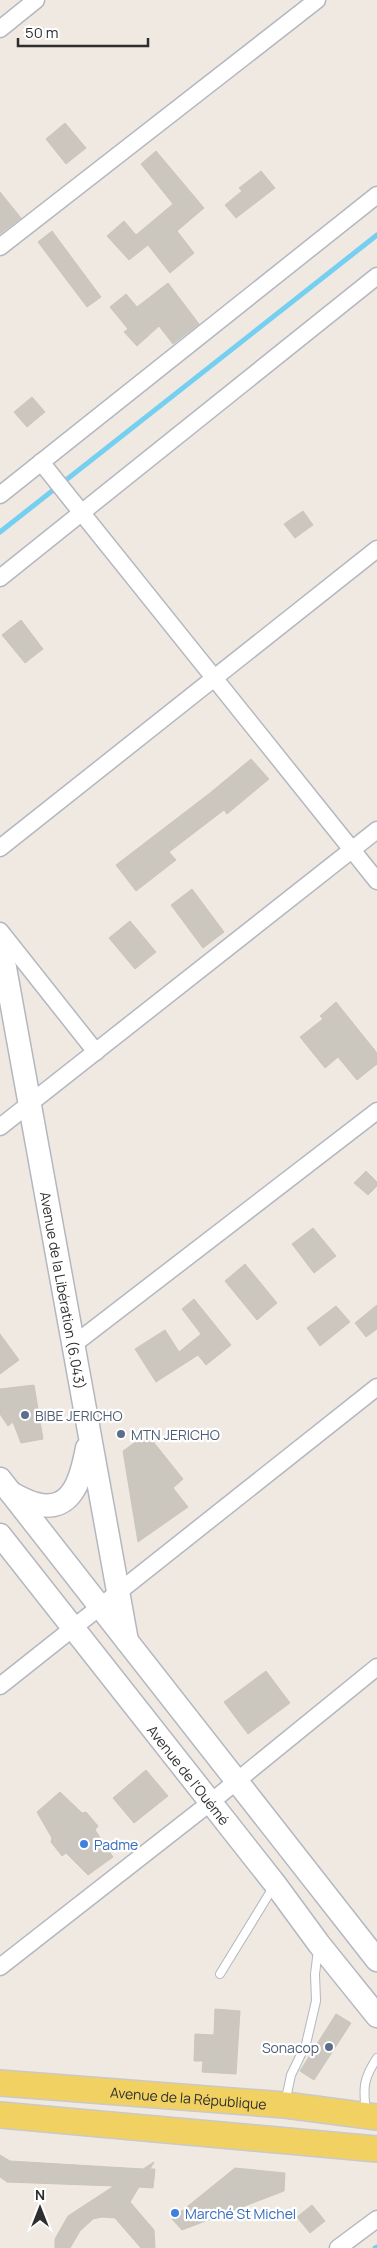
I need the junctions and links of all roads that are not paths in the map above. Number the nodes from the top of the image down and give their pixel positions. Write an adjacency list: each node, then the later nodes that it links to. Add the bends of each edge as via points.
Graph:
1 (36, 0): 3 (street)
2 (317, 0): 5 (street)
3 (0, 29)
4 (377, 195): 7 (street)
5 (0, 247)
6 (377, 276): 9 (street)
7 (41, 462): 8 (street); 9 (street)
8 (0, 495)
9 (81, 512): 11 (street); 12 (street)
10 (377, 550): 12 (street)
11 (0, 578)
12 (214, 678): 14 (street); 15 (street)
13 (377, 830): 15 (street)
14 (0, 848)
15 (352, 850): 16 (street); 19 (street)
16 (377, 881)
17 (0, 931): 19 (street)
18 (0, 940): 20 (main road, Avenue de la Libération (6.043))
19 (96, 1052): 20 (street)
20 (30, 1104): 22 (street); 23 (main road, Avenue de la Libération (6.043))
21 (377, 1111): 23 (street)
22 (0, 1128)
23 (73, 1346): 25 (main road, Avenue de la Libération (6.043))
24 (377, 1387): 28 (street)
25 (90, 1437): 26 (main road, via 80,1479 70,1495 54,1504 38,1504); 28 (main road, Avenue de la Libération (6.043))
26 (5, 1486): 29 (main road)
27 (0, 1535): 30 (main road, Avenue de l'Ouémé)
28 (118, 1591): 29 (street); 31 (main road, Avenue de la Libération (6.043))
29 (100, 1607): 30 (street); 31 (main road)
30 (73, 1628): 33 (street); 35 (main road, Avenue de l'Ouémé)
31 (127, 1641): 34 (main road)
32 (377, 1667): 34 (street)
33 (0, 1686)
34 (236, 1781): 35 (street); 38 (main road)
35 (211, 1802): 36 (main road, Avenue de l'Ouémé); 39 (street)
36 (275, 1884): 37 (main road, Avenue de l'Ouémé); 40 (lane)
37 (319, 1944): 41 (main road, Avenue de l'Ouémé); 44 (lane, via 316,2001 306,2044 291,2075)
38 (374, 1949)
39 (0, 1968)
40 (220, 1974)
41 (377, 2016)
42 (377, 2058): 46 (lane, via 367,2072 363,2090)
43 (0, 2084): 44 (main road, Avenue de la République)
44 (285, 2105): 46 (main road, Avenue de la République)
45 (0, 2115): 47 (main road)
46 (372, 2116)
47 (377, 2149)
48 (377, 2219): 49 (street)
49 (338, 2248)

